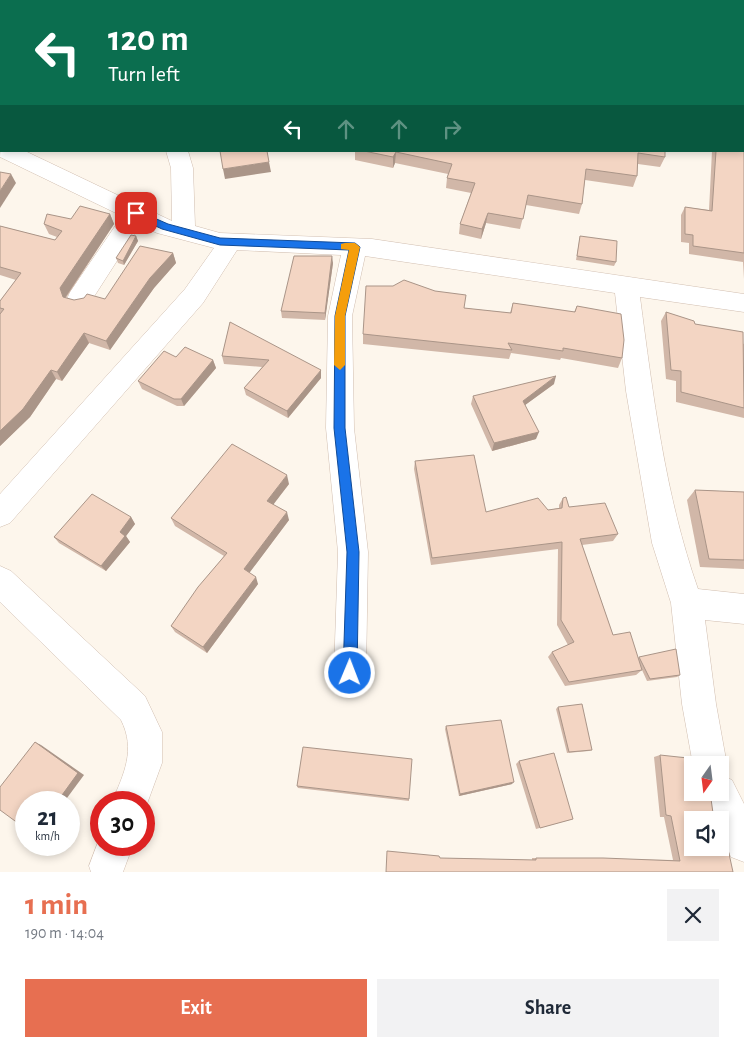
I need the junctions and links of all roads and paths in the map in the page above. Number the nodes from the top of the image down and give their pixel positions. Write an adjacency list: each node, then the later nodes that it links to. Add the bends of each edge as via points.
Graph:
1 (8, 152): 3 (street)
2 (177, 152): 4 (street, via 182,168)
3 (136, 213): 4 (street); 8 (street)
4 (184, 232): 5 (street)
5 (230, 242): 6 (street); 10 (street, via 194,296)
6 (355, 247): 7 (street); 14 (street, via 340,316 340,428 353,552)
7 (626, 284): 9 (street); 12 (street, via 639,391 667,543)
8 (79, 299)
9 (744, 303)
10 (0, 514)
11 (0, 580): 16 (street, via 133,708 145,732 145,763)
12 (687, 603): 13 (street); 15 (street)
13 (744, 609)
14 (350, 673)
15 (708, 756)
16 (134, 791)
17 (724, 801): 18 (street)
18 (744, 844)

